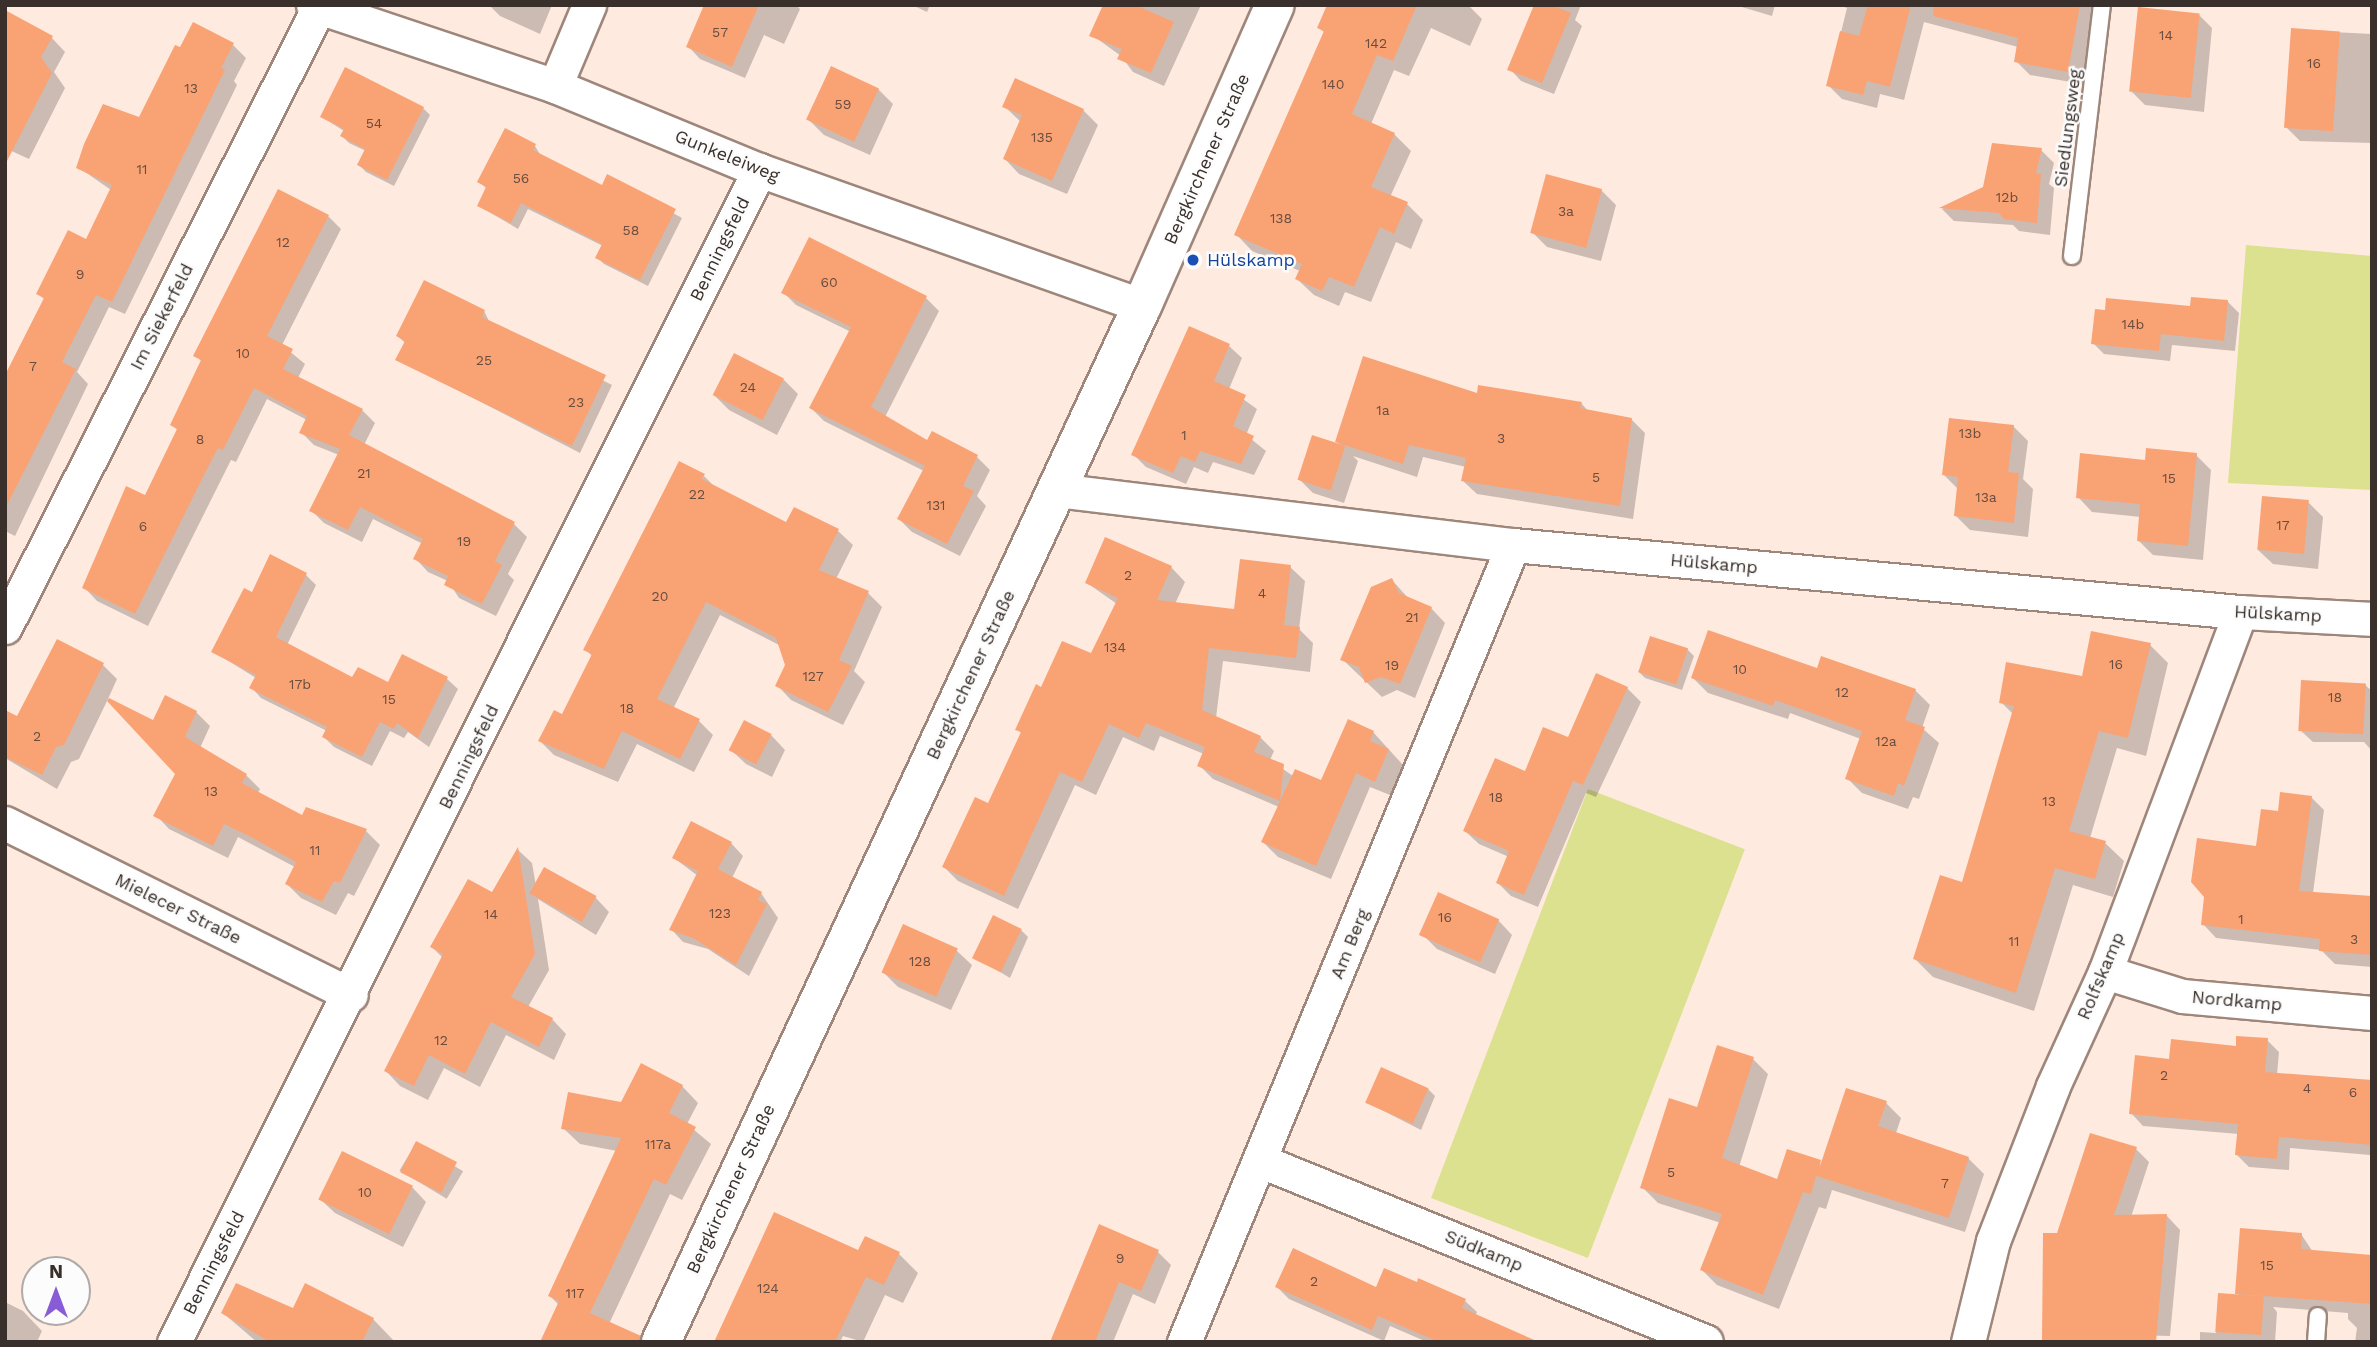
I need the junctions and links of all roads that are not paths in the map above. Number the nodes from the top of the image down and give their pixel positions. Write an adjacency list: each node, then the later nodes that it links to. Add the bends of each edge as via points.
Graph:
1 (589, 5): 5 (street)
2 (1275, 5): 8 (street, Bergkirchener Straße)
3 (2102, 5): 7 (lane, Siedlungsweg)
4 (316, 6): 5 (street, Gunkeleiweg); 13 (street, Im Siekerfeld)
5 (555, 86): 6 (street, Gunkeleiweg)
6 (760, 170): 8 (street, Gunkeleiweg); 16 (street, Benningsfeld)
7 (2072, 256)
8 (1142, 306): 9 (street, Bergkirchener Straße)
9 (1058, 490): 10 (street, Hülskamp); 21 (street, Bergkirchener Straße)
10 (1513, 545): 11 (street, Hülskamp); 18 (street, Am Berg)
11 (2240, 612): 12 (street, Hülskamp); 15 (street, Rolfskamp)
12 (2372, 620)
13 (5, 627)
14 (5, 823): 16 (street, Mielecer Straße)
15 (2105, 972): 17 (street, Nordkamp, via 2182,996); 24 (street, Rolfskamp, via 2053,1086 1993,1241)
16 (351, 995): 20 (street, Benningsfeld)
17 (2372, 1013)
18 (1261, 1161): 22 (street, Am Berg); 23 (street, Südkamp)
19 (2318, 1316): 25 (lane)
20 (174, 1342)
21 (661, 1342)
22 (1184, 1342)
23 (1706, 1342)
24 (1968, 1342)
25 (2316, 1342)

